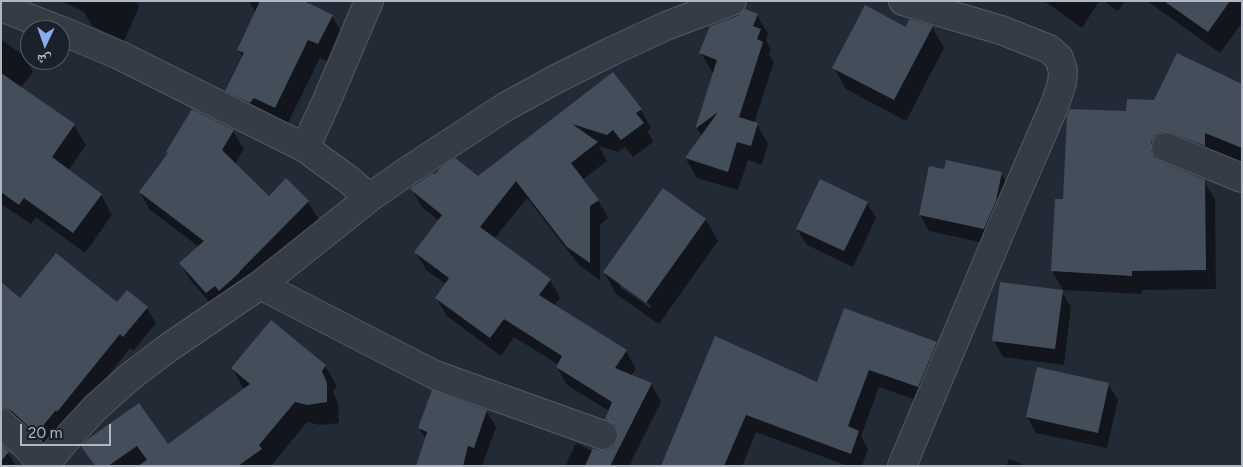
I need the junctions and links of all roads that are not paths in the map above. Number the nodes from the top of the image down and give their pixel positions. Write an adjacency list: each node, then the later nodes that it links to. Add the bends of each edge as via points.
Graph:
1 (369, 1): 8 (street)
2 (732, 1): 10 (street, via 666,26 550,82 455,139)
3 (903, 1): 15 (street, via 1001,30 1049,49 1059,58 1063,70 1055,104)
4 (1, 6): 5 (street)
5 (35, 20)
6 (70, 34): 8 (street, via 119,55)
7 (1166, 147): 9 (street)
8 (304, 148): 10 (street)
9 (1242, 178)
10 (369, 198): 11 (street)
11 (260, 285): 13 (street, via 434,375); 14 (street, via 131,376 95,408)
12 (1, 423): 14 (street)
13 (603, 435)
14 (44, 465)
15 (902, 466)

